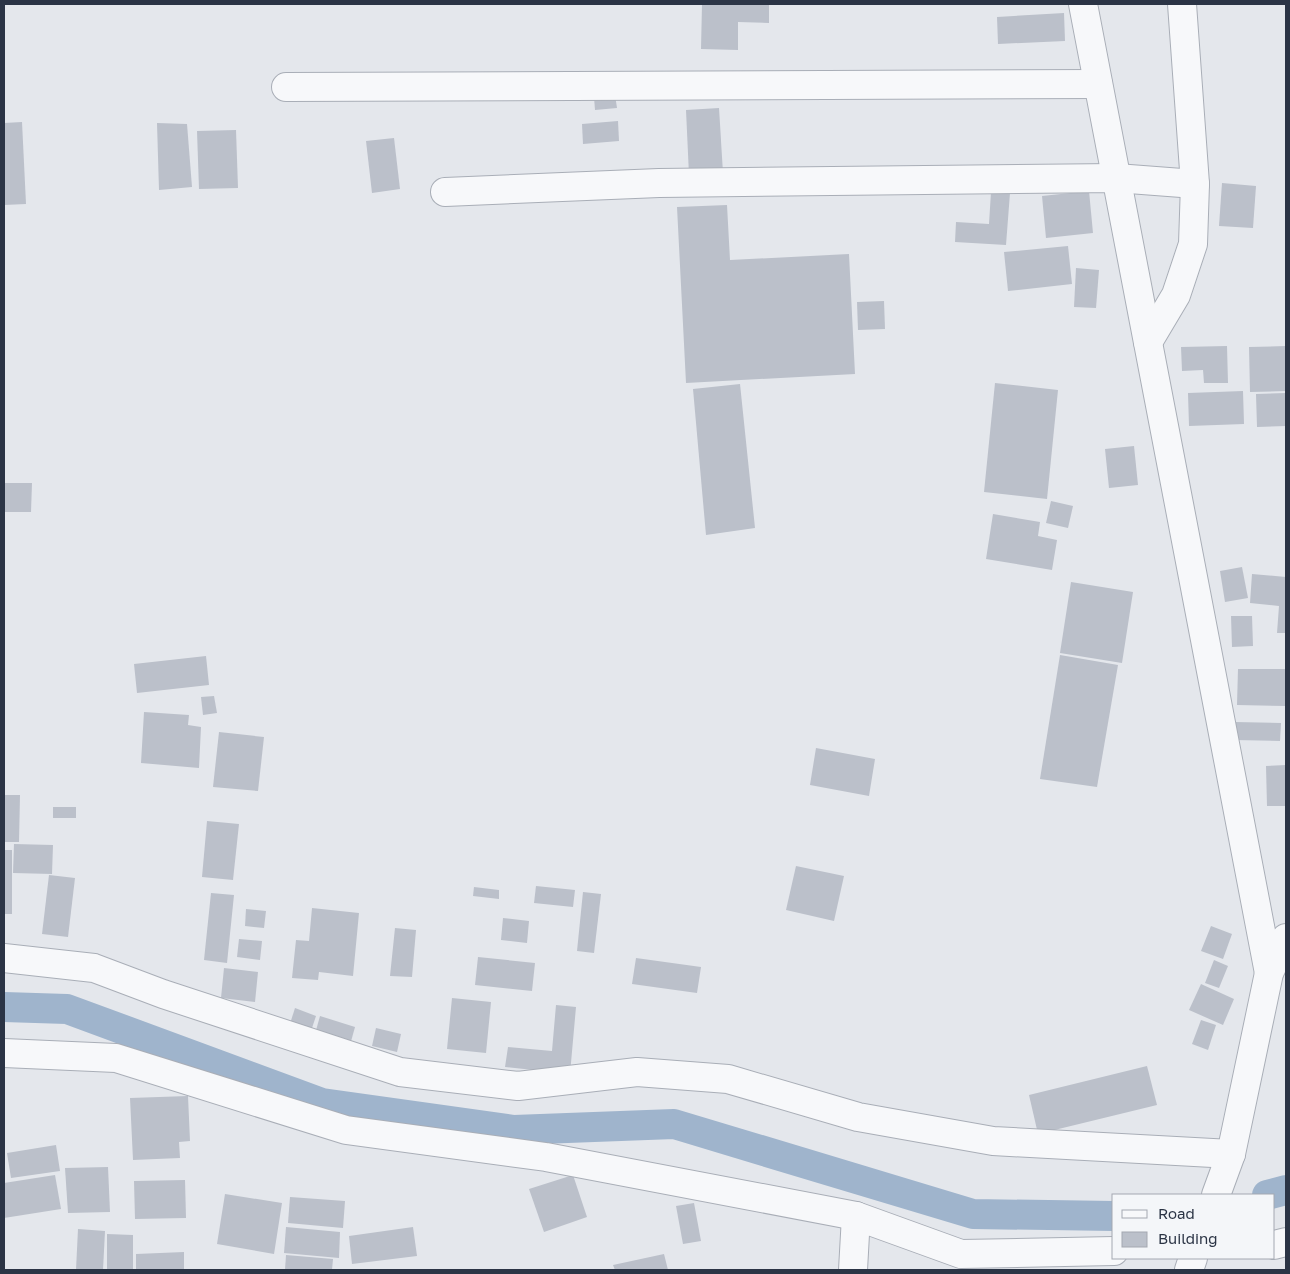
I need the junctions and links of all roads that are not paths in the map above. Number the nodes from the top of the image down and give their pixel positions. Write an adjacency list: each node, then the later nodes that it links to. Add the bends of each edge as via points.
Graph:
1 (1083, 4): 3 (street)
2 (1182, 4): 6 (street)
3 (1098, 84): 4 (street); 5 (street)
4 (286, 87)
5 (1116, 178): 6 (street); 7 (street, via 659,183); 8 (street)
6 (1195, 184): 8 (street, via 1193,244 1176,295)
7 (445, 192)
8 (1148, 342): 11 (street)
9 (1286, 938): 11 (street)
10 (4, 958): 13 (street, via 94,968 400,1072 518,1086 637,1072 728,1079 858,1117 993,1141)
11 (1269, 973): 13 (street)
12 (4, 1053): 15 (street, via 116,1058 346,1130 546,1157)
13 (1231, 1154): 14 (street)
14 (1216, 1194)
15 (856, 1216): 16 (street, via 961,1254); 17 (street)
16 (1112, 1251)
17 (853, 1270)

